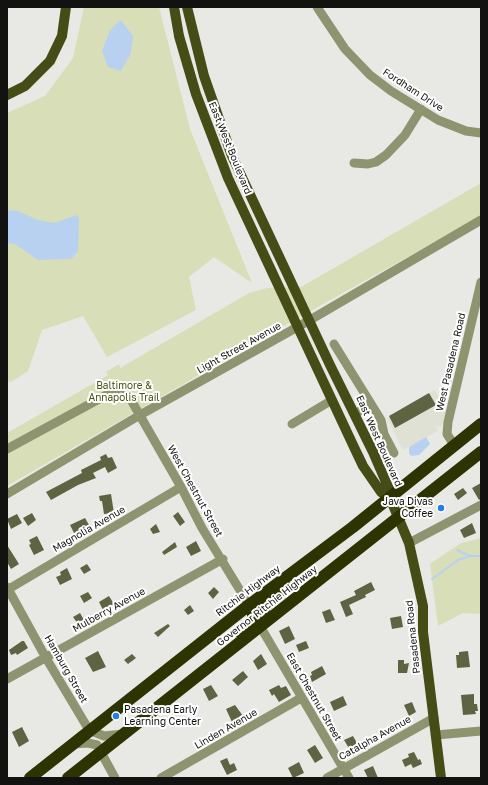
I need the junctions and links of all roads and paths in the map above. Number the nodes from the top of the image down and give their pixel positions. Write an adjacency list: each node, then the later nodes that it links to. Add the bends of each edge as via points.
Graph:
1 (66, 7): 5 (main road, via 62,36 50,61 25,86)
2 (174, 7): 12 (main road, East West Boulevard, via 179,36 196,94 228,178)
3 (187, 7): 11 (main road, East West Boulevard, via 204,76 232,156)
4 (317, 7): 6 (street, Fordham Drive, via 334,35 356,61 391,91)
5 (7, 95)
6 (421, 110): 7 (street, Fordham Drive, via 447,124); 8 (street, via 405,135 386,155 376,162)
7 (481, 133)
8 (354, 163)
9 (481, 220): 11 (street, Light Street Avenue)
10 (481, 282): 20 (street, West Pasadena Road, via 448,422 447,434)
11 (310, 320): 12 (street, Light Street Avenue); 16 (main road, East West Boulevard)
12 (297, 327): 14 (main road, East West Boulevard); 17 (street, Light Street Avenue)
13 (334, 344): 15 (street)
14 (332, 400): 18 (street); 26 (main road, East West Boulevard, via 363,466 381,492)
15 (371, 404): 16 (street); 23 (street, via 381,420 384,434)
16 (355, 414): 26 (main road, East West Boulevard, via 389,489)
17 (140, 415): 21 (street, West Chestnut Street, via 123,386); 24 (street, West Chestnut Street); 25 (street, Light Street Avenue)
18 (292, 424)
19 (481, 424): 20 (highway, Ritchie Highway)
20 (454, 445): 26 (highway, Ritchie Highway)
21 (7, 449)
22 (481, 452): 28 (highway, Governor Ritchie Highway)
23 (394, 453)
24 (181, 487): 30 (street, West Chestnut Street, via 202,528); 32 (street, Magnolia Avenue)
25 (7, 494)
26 (390, 498): 28 (main road, Pasadena Road); 31 (highway, Ritchie Highway)
27 (481, 505): 29 (street)
28 (399, 517): 29 (main road, Pasadena Road); 34 (highway, Governor Ritchie Highway)
29 (409, 543): 39 (main road, Pasadena Road, via 422,606)
30 (222, 559): 33 (street, West Chestnut Street); 35 (street, Mulberry Avenue)
31 (308, 562): 33 (highway, Ritchie Highway); 34 (highway, via 264,608)
32 (7, 589): 35 (street, Hamburg Street)
33 (249, 605): 36 (highway, via 253,614 252,624); 40 (highway, Ritchie Highway)
34 (260, 626): 36 (highway, Governor Ritchie Highway); 38 (street, East Chestnut Street)
35 (46, 658): 37 (street, Mulberry Avenue); 40 (street, Hamburg Street)
36 (202, 672): 42 (highway, Governor Ritchie Highway)
37 (7, 679)
38 (301, 698): 46 (street, East Chestnut Street); 50 (street, Linden Avenue)
39 (434, 718): 43 (main road, Pasadena Road); 46 (street, Catalpha Avenue)
40 (89, 730): 42 (street, via 104,736); 44 (highway, Ritchie Highway)
41 (481, 731): 43 (street)
42 (124, 734): 45 (highway, Governor Ritchie Highway)
43 (436, 735): 53 (main road, Pasadena Road)
44 (71, 744): 45 (street, via 97,745); 47 (highway, Ritchie Highway)
45 (101, 752): 48 (highway, Governor Ritchie Highway); 49 (street)
46 (343, 769): 51 (street, Catalpha Avenue); 52 (street, East Chestnut Street)
47 (30, 778)
48 (68, 778)
49 (115, 778)
50 (161, 778)
51 (327, 778)
52 (349, 778)
53 (441, 778)

